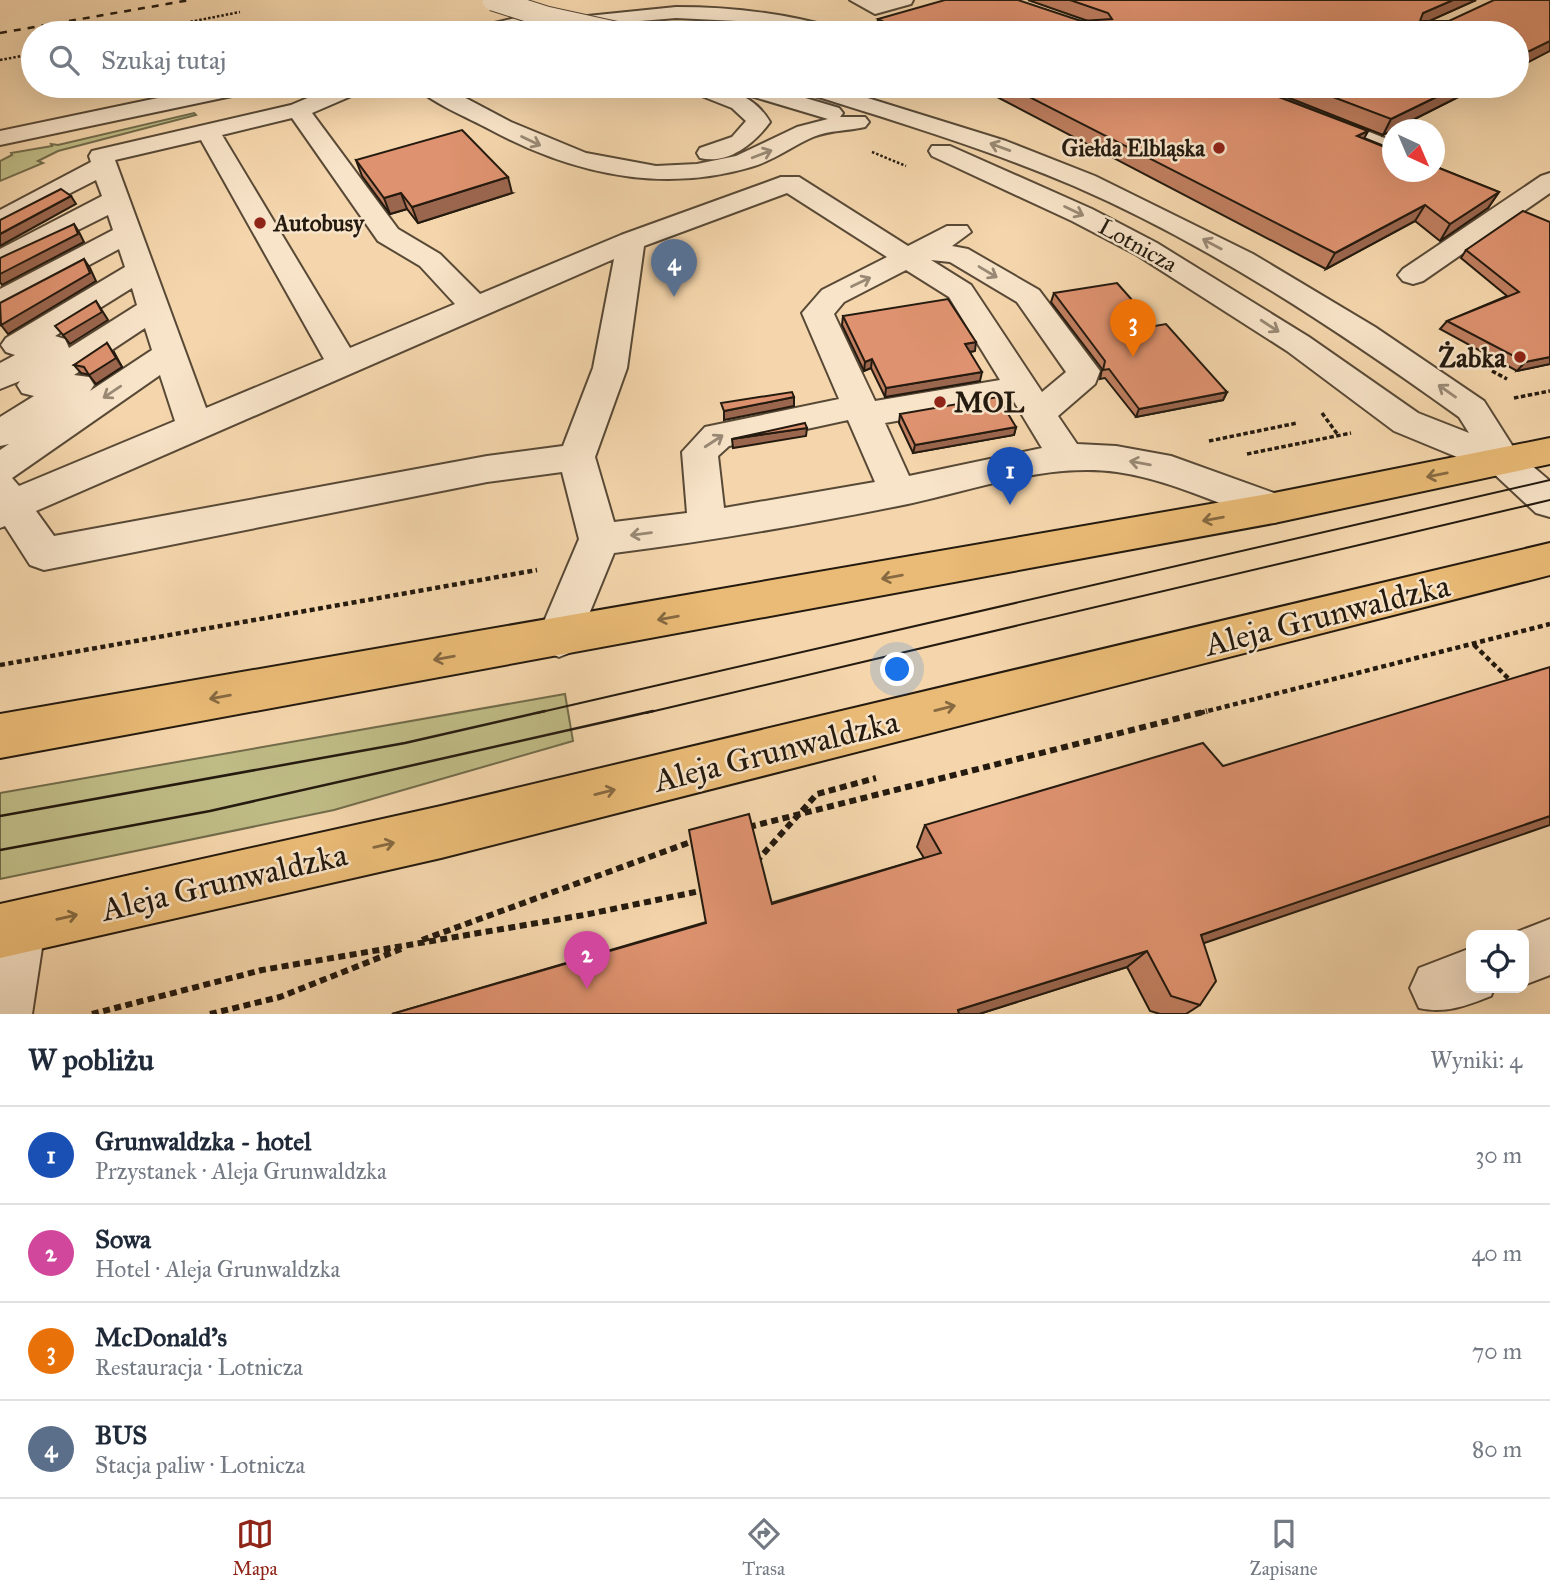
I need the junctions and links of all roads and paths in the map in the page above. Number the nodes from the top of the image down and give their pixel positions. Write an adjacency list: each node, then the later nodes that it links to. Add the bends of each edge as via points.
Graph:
1 (493, 0): 8 (street, bridge)
2 (617, 0): 10 (street)
3 (859, 0): 4 (street, via 875,8)
4 (904, 0)
5 (717, 1): 13 (street, via 641,7); 14 (street)
6 (795, 3): 15 (street, via 829,14)
7 (240, 12): 9 (path)
8 (546, 18): 11 (street); 12 (street, bridge)
9 (194, 21)
10 (527, 21)
11 (551, 21)
12 (561, 21)
13 (573, 21)
14 (814, 21)
15 (834, 21)
16 (21, 56): 17 (path)
17 (0, 60)
18 (189, 98): 29 (street)
19 (326, 98): 28 (street)
20 (451, 98): 27 (street, one-way to 27, via 554,152 598,166 655,173 742,162)
21 (484, 98): 22 (street, via 574,142 624,154 692,156 741,142 753,131 758,122 755,114)
22 (725, 98)
23 (827, 98): 27 (street, Lotnicza)
24 (1267, 98): 26 (street)
25 (1277, 98): 26 (street)
26 (1272, 100): 33 (street)
27 (862, 103): 58 (street, Lotnicza, one-way to 58, via 954,156 1082,215 1191,274 1406,422); 58 (street, Lotnicza, one-way to 27, via 1472,409 1364,334 1243,260 1086,181 997,146)
28 (298, 110): 30 (street); 45 (street, via 388,235 430,260)
29 (42, 129): 31 (street); 32 (street)
30 (207, 129): 40 (street, via 102,156); 48 (street)
31 (0, 138)
32 (0, 143)
33 (1382, 145)
34 (1550, 181): 42 (street, via 1506,195)
35 (0, 220): 40 (street)
36 (957, 232): 39 (street)
37 (0, 241): 40 (street)
38 (631, 241): 39 (street, via 790,184); 45 (street); 57 (street, via 610,368)
39 (917, 254): 50 (street, via 965,297); 50 (street, one-way to 50, via 966,259 1028,296 1083,371 1083,376); 52 (street, one-way to 39, via 818,313 833,296)
40 (135, 255): 41 (street); 43 (street); 44 (street); 46 (street); 47 (street); 49 (street); 51 (street); 53 (street); 54 (street); 59 (street, one-way to 59)
41 (0, 260)
42 (1413, 275)
43 (0, 282)
44 (0, 302)
45 (474, 306): 48 (street)
46 (0, 327)
47 (0, 355)
48 (343, 363): 53 (street)
49 (0, 378)
50 (1030, 400): 52 (street); 56 (street)
51 (0, 407)
52 (862, 411): 60 (street); 64 (street, one-way to 52, via 700,452 718,436)
53 (194, 425): 61 (street)
54 (0, 435)
55 (1550, 452): 58 (main road)
56 (1066, 456): 60 (street); 63 (street, one-way to 56, via 1171,468)
57 (576, 457): 61 (street, via 487,469 44,554); 65 (street)
58 (1504, 462): 62 (street, Lotnicza); 63 (main road, one-way to 63)
59 (0, 468)
60 (898, 492): 64 (street)
61 (3, 502)
62 (1550, 503)
63 (1273, 508): 68 (main road, one-way to 68)
64 (708, 526): 65 (street, one-way to 65)
65 (599, 539): 68 (street)
66 (1550, 559): 78 (main road, Aleja Grunwaldzka, one-way to 66, via 441,832)
67 (1550, 624): 69 (path)
68 (559, 638): 71 (main road, one-way to 71)
69 (1474, 644): 70 (path); 73 (path)
70 (1521, 691)
71 (0, 736)
72 (885, 776): 73 (path, via 817,794)
73 (800, 814): 74 (path); 76 (path)
74 (736, 830)
75 (698, 839): 79 (path)
76 (746, 873)
77 (712, 888): 79 (path)
78 (9, 930): 82 (street)
79 (411, 945): 83 (path, via 262,970); 84 (path, via 279,997)
80 (1550, 947): 81 (street)
81 (1529, 955)
82 (3, 1014)
83 (92, 1014)
84 (210, 1014)

